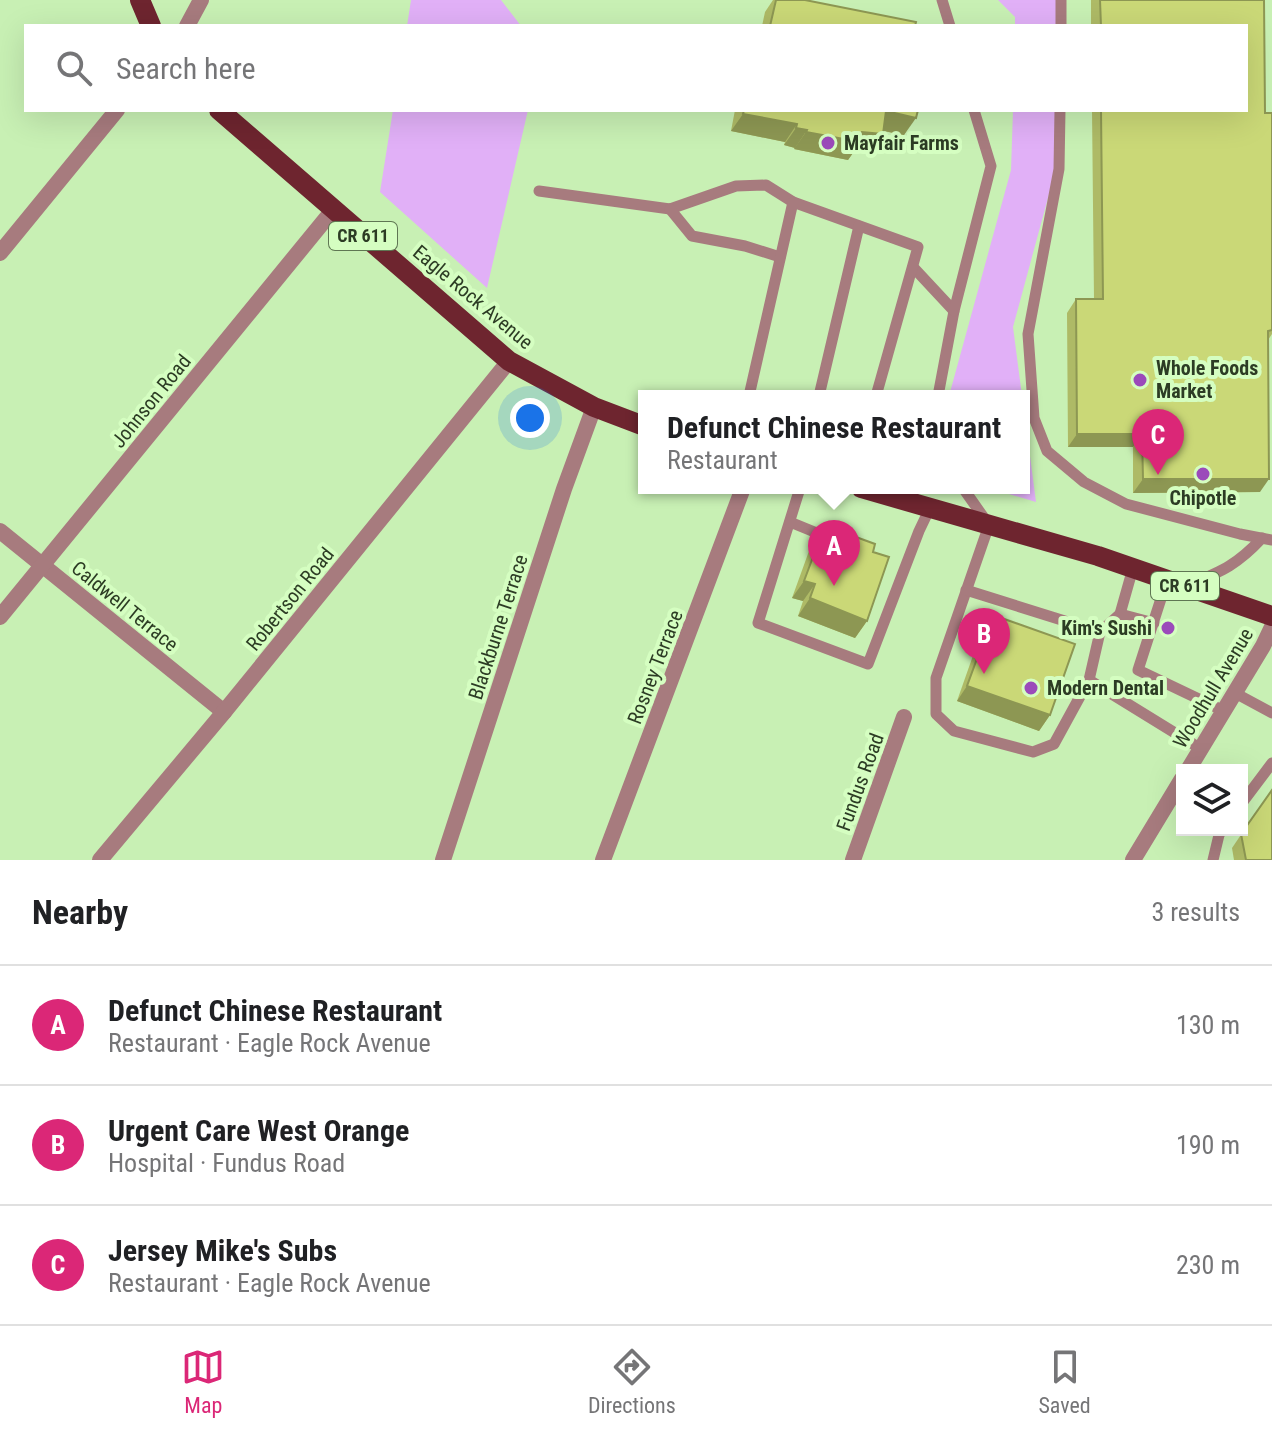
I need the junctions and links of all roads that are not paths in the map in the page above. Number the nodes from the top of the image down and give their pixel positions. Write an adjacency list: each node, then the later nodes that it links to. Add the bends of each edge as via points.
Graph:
1 (140, 0): 5 (main road)
2 (201, 0): 6 (street)
3 (942, 0): 7 (lane)
4 (1061, 0): 8 (lane)
5 (150, 24)
6 (188, 24)
7 (949, 24)
8 (1061, 24)
9 (115, 112): 18 (street)
10 (221, 112): 16 (main road, Eagle Rock Avenue / CR 611)
11 (975, 112): 21 (lane, via 991,166)
12 (1060, 112): 37 (lane, via 1059,169 1028,334 1034,418 1047,451 1084,482 1126,504)
13 (539, 191): 15 (lane)
14 (793, 202): 15 (lane, via 766,185 736,186); 17 (lane); 19 (lane)
15 (670, 209): 19 (lane, via 692,236)
16 (333, 210): 22 (main road, Eagle Rock Avenue / CR 611); 40 (street, Johnson Road)
17 (859, 226): 20 (lane, via 918,247); 24 (lane)
18 (0, 253)
19 (780, 257): 23 (lane)
20 (913, 267): 21 (lane); 25 (lane)
21 (954, 311): 26 (lane)
22 (509, 361): 27 (main road, Eagle Rock Avenue / CR 611); 54 (street, Robertson Road)
23 (750, 390)
24 (820, 390)
25 (878, 390)
26 (939, 390)
27 (594, 407): 28 (main road, Eagle Rock Avenue / CR 611); 64 (street, Blackburne Terrace)
28 (638, 424)
29 (741, 494): 65 (street, Rosney Terrace)
30 (798, 494): 34 (lane)
31 (900, 494): 33 (main road, CR 611)
32 (967, 494): 35 (lane)
33 (930, 508): 35 (main road, CR 611); 41 (lane)
34 (790, 522): 38 (lane); 41 (lane, via 758,623 868,664)
35 (989, 525): 42 (main road, CR 611); 44 (lane)
36 (0, 531): 40 (street, Caldwell Terrace)
37 (1267, 539): 43 (lane, via 1226,570)
38 (847, 545)
39 (890, 563): 41 (lane)
40 (43, 565): 47 (street, Johnson Road); 54 (street, Caldwell Terrace)
41 (904, 568)
42 (1133, 568): 43 (main road, CR 611); 45 (lane)
43 (1176, 584): 46 (main road, CR 611); 48 (lane)
44 (966, 590): 50 (lane); 51 (lane, via 936,678 936,714 954,731 1033,752 1054,744)
45 (1120, 614): 48 (lane); 50 (lane)
46 (1272, 616)
47 (0, 617)
48 (1154, 623): 53 (lane, via 1138,670)
49 (1272, 627): 52 (street, Woodhull Avenue)
50 (1100, 632): 51 (lane)
51 (1089, 680): 57 (lane)
52 (1235, 693): 53 (street, Woodhull Avenue); 55 (lane)
53 (1224, 711): 57 (street, Woodhull Avenue)
54 (224, 712): 63 (street, Robertson Road)
55 (1272, 713)
56 (904, 717): 66 (street, Fundus Road)
57 (1201, 749): 59 (street, Woodhull Avenue)
58 (1272, 763): 61 (lane)
59 (1192, 764)
60 (1176, 789): 67 (street, Woodhull Avenue)
61 (1248, 795)
62 (1219, 836): 68 (lane)
63 (100, 860)
64 (443, 860)
65 (603, 860)
66 (853, 860)
67 (1133, 860)
68 (1213, 860)

